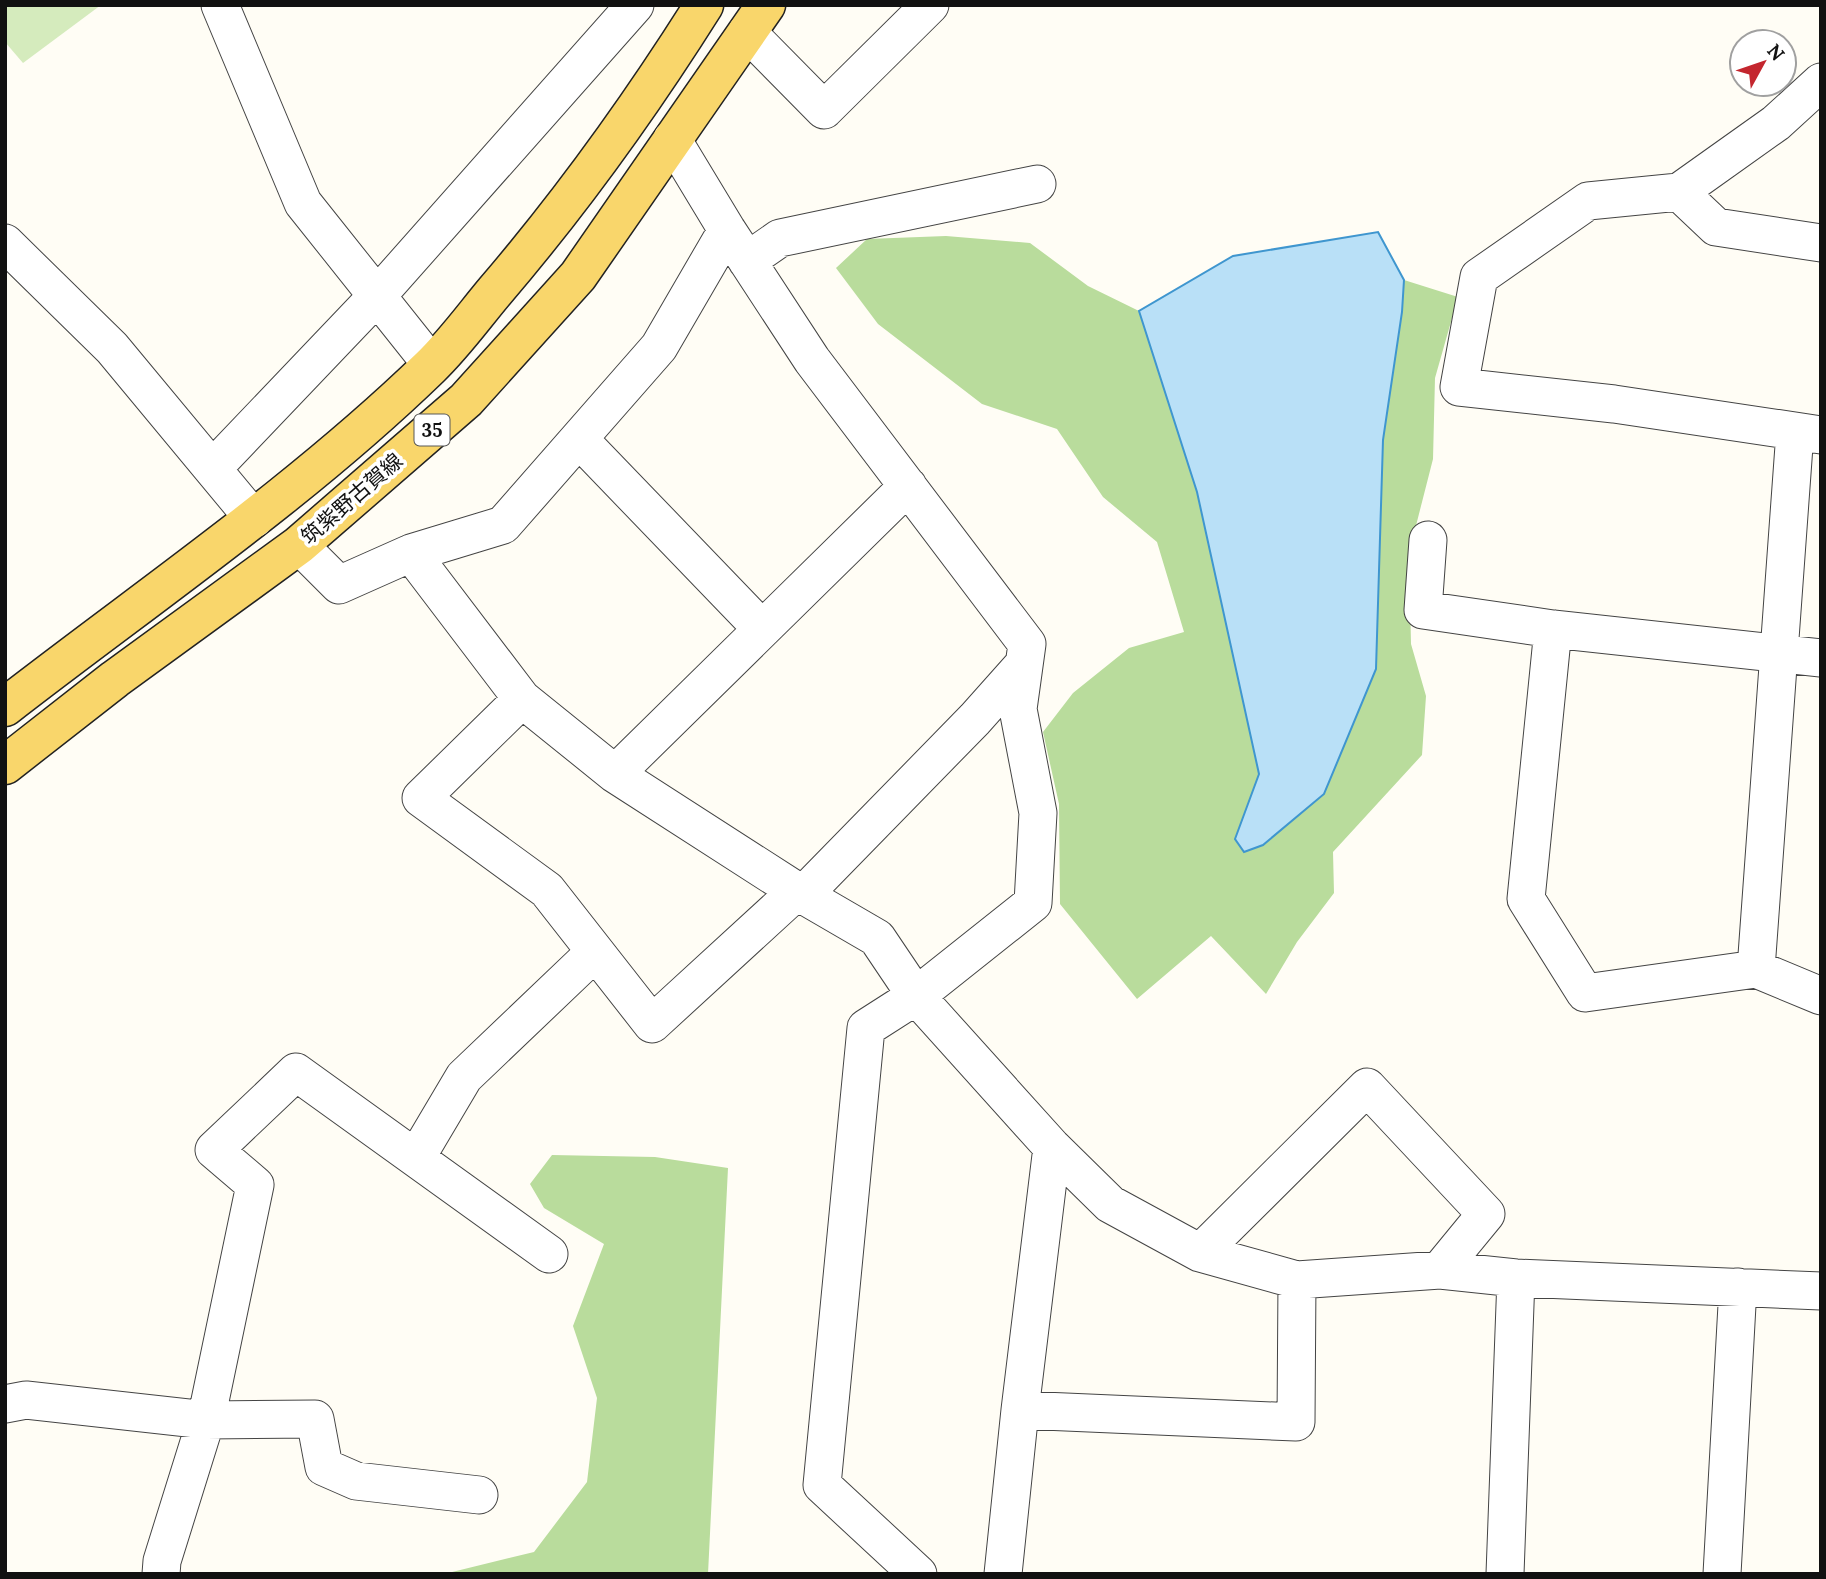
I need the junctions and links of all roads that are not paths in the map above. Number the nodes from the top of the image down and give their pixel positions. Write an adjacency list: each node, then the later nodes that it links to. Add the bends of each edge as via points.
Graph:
1 (220, 5): 14 (street, via 303,203)
2 (635, 5): 14 (street)
3 (704, 5): 15 (main road, 35, via 654,85 540,238)
4 (930, 5): 5 (street, via 824,110)
5 (757, 19): 7 (main road, 筑紫野古賀線 / 35)
6 (1821, 82): 9 (street, via 1776,122)
7 (672, 139): 10 (street); 22 (main road, 筑紫野古賀線 / 35, via 578,276 466,400)
8 (1037, 184): 13 (street, via 780,238)
9 (1679, 192): 12 (street, via 1716,228); 16 (street, via 1588,201 1479,277 1459,387)
10 (727, 230): 13 (street); 17 (street, via 659,347)
11 (5, 243): 18 (street, via 111,348)
12 (1821, 243)
13 (747, 261): 19 (street, via 812,360)
14 (377, 296): 15 (street); 18 (street)
15 (432, 365): 20 (main road, 35)
16 (1808, 433): 26 (street)
17 (579, 439): 23 (street, via 503,525); 24 (street)
18 (213, 468): 20 (street)
19 (908, 486): 24 (street); 28 (street, via 1027,643)
20 (254, 519): 30 (main road, 35)
21 (1428, 540): 25 (street, via 1423,610)
22 (299, 545): 23 (street, via 339,585); 31 (main road, 筑紫野古賀線 / 35)
23 (411, 553): 29 (street)
24 (762, 629): 32 (street)
25 (1553, 629): 26 (street); 35 (street, via 1526,899 1585,993)
26 (1779, 653): 27 (street); 35 (street)
27 (1821, 658)
28 (1024, 664): 33 (street); 36 (street, via 1018,709 1038,813 1033,903)
29 (522, 699): 32 (street); 34 (street, via 422,798 547,890)
30 (5, 706)
31 (5, 765)
32 (615, 775): 33 (street)
33 (800, 893): 34 (street, via 652,1024); 36 (street, via 877,938)
34 (595, 952): 39 (street, via 464,1077)
35 (1756, 969): 37 (street)
36 (916, 996): 38 (street); 52 (street, via 866,1028 822,1485)
37 (1821, 996)
38 (1052, 1147): 40 (street, via 1110,1204); 48 (street)
39 (416, 1158): 41 (street); 49 (street, via 296,1072 215,1150 255,1185)
40 (1200, 1253): 42 (street, via 1367,1087 1486,1214); 44 (street)
41 (550, 1254)
42 (1440, 1270): 43 (street); 44 (street)
43 (1516, 1278): 45 (street); 54 (street)
44 (1297, 1280): 48 (street, via 1296,1422)
45 (1738, 1287): 46 (street); 55 (street)
46 (1821, 1291)
47 (5, 1404): 49 (street, via 26,1400)
48 (1020, 1409): 53 (street)
49 (206, 1420): 50 (street, via 315,1419 324,1467 356,1481); 51 (street)
50 (479, 1495)
51 (161, 1574)
52 (918, 1574)
53 (1003, 1574)
54 (1505, 1574)
55 (1722, 1574)

